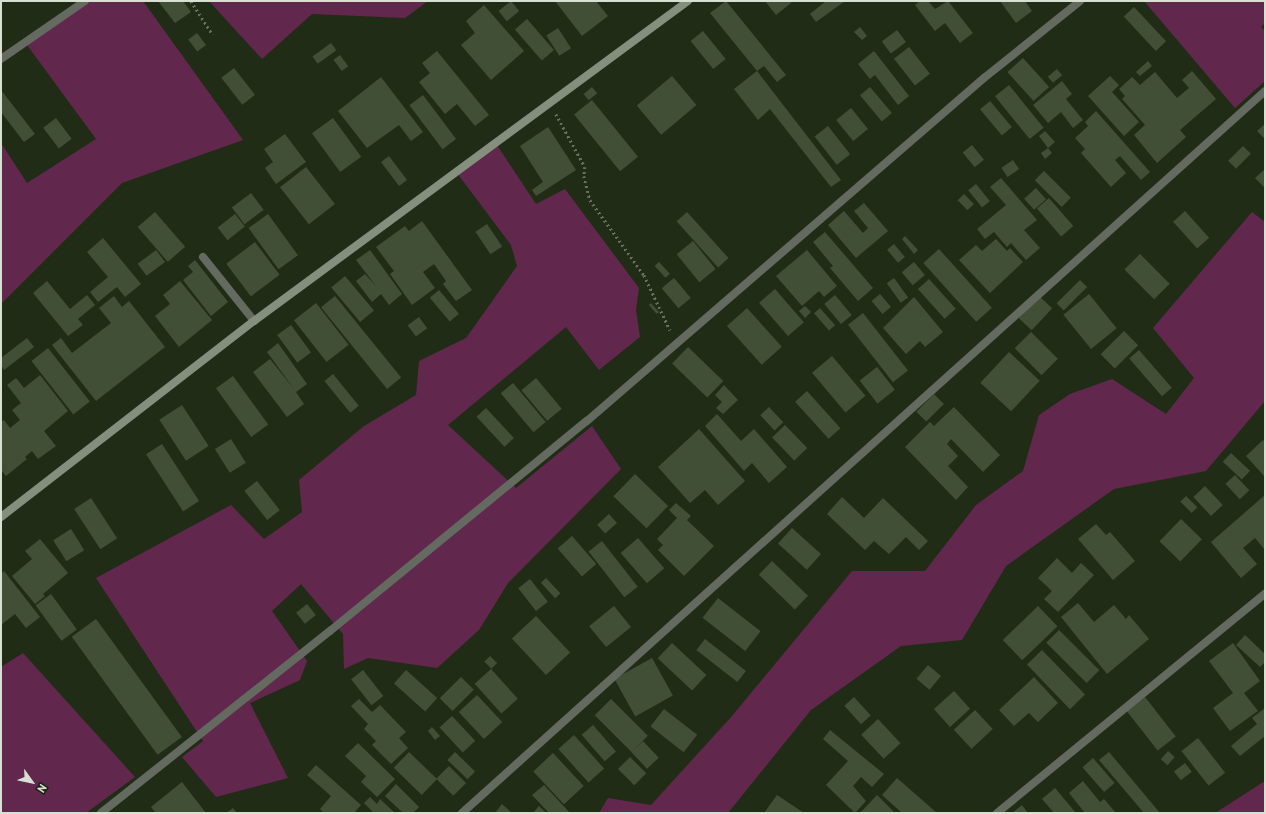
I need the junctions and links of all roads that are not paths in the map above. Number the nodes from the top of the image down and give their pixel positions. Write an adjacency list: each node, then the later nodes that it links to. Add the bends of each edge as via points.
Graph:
1 (85, 1): 4 (street)
2 (688, 1): 7 (street)
3 (1080, 1): 10 (street, via 984,78 586,421 348,616)
4 (1, 59)
5 (1265, 91): 11 (street)
6 (203, 257): 7 (street)
7 (254, 321): 8 (street)
8 (1, 517)
9 (1265, 594): 12 (street)
10 (101, 813)
11 (462, 813)
12 (997, 813)

